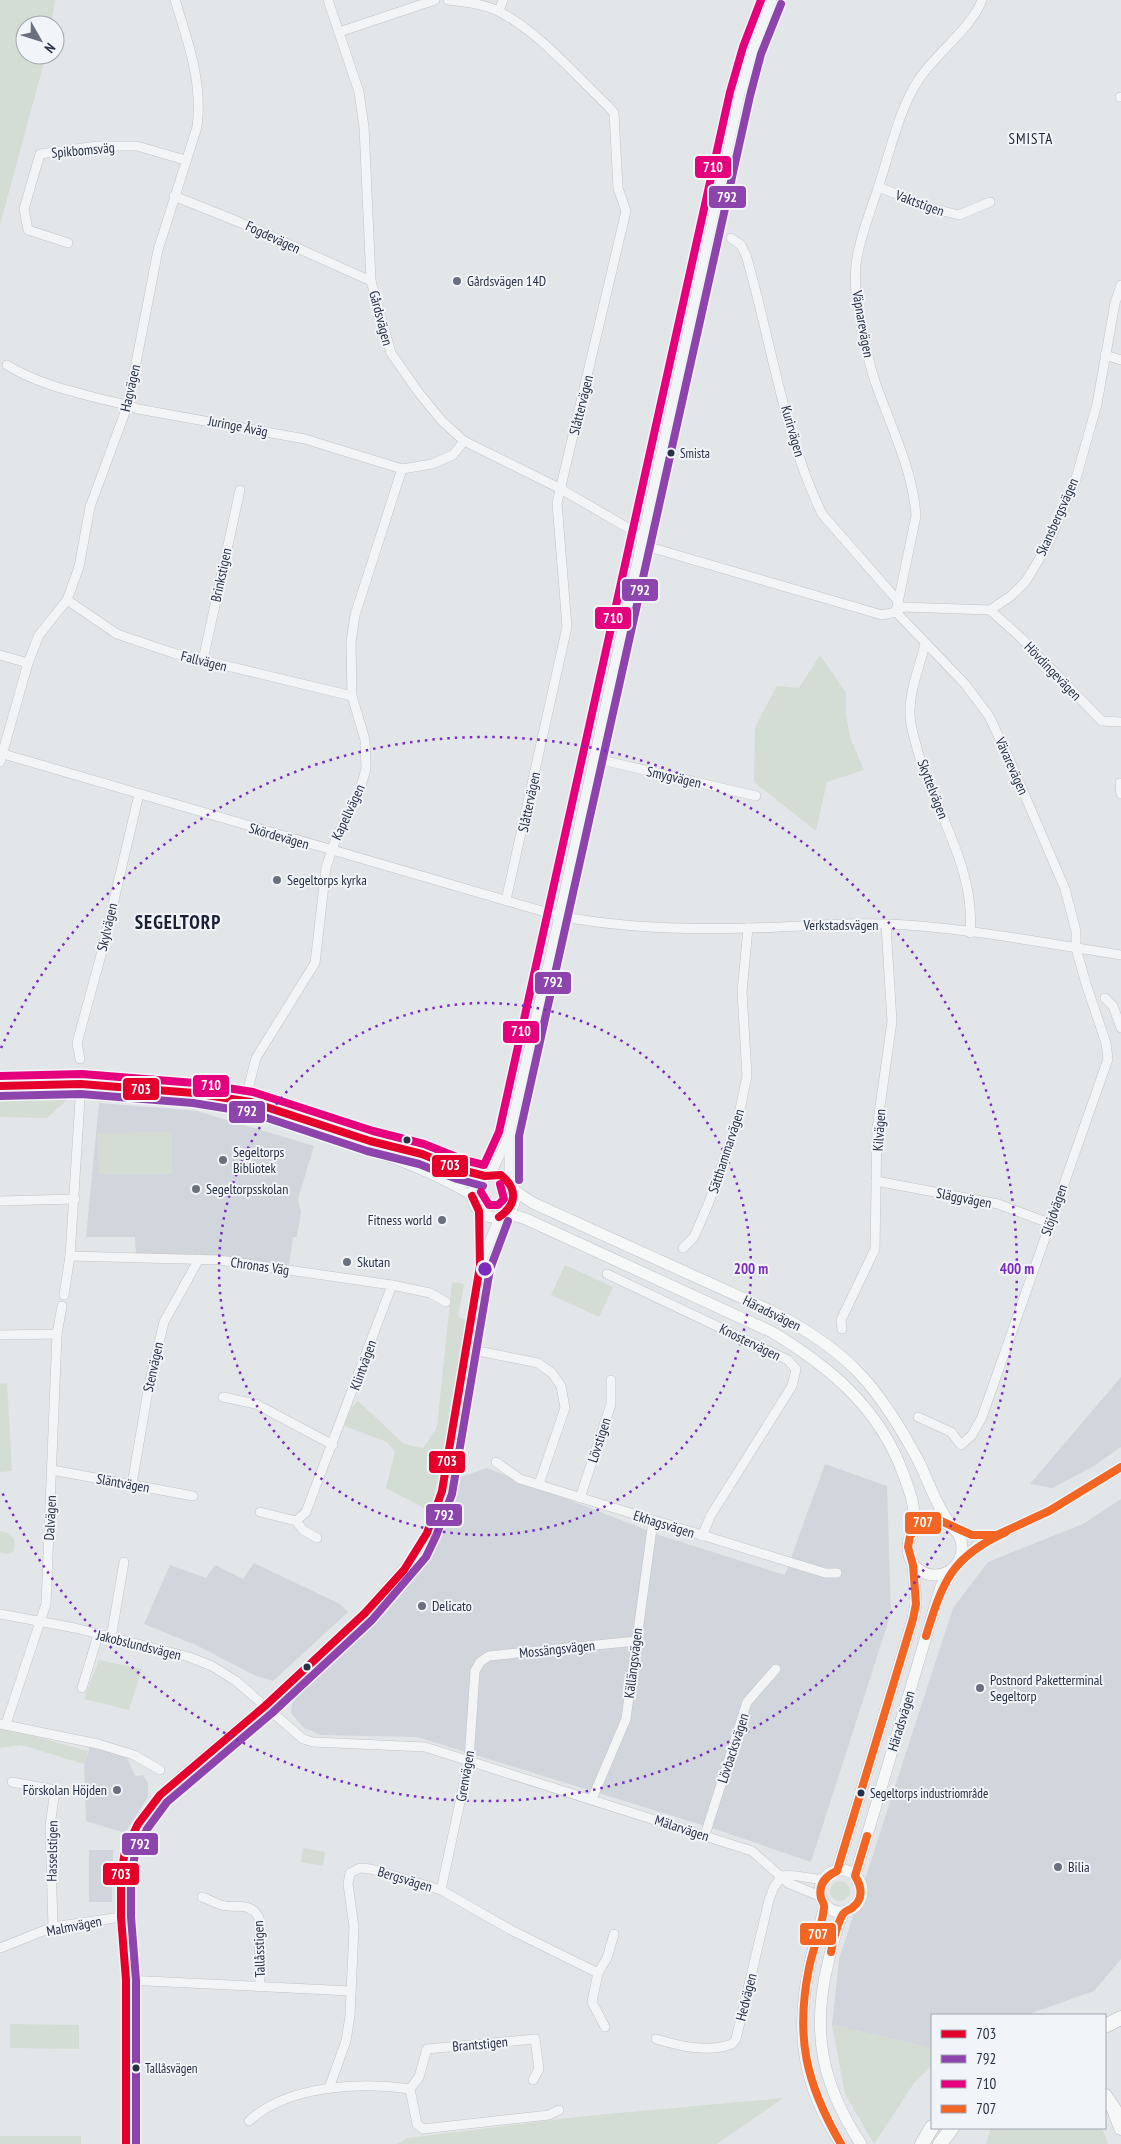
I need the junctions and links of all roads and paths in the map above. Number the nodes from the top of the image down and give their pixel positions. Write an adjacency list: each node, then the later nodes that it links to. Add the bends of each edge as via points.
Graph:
1 (175, 0): 10 (street, Hagvägen, via 192,58 199,111)
2 (328, 0): 9 (street, Gårdsvägen)
3 (435, 0): 9 (street)
4 (448, 0): 8 (street, Slåttervägen)
5 (502, 0): 8 (street)
6 (772, 0): 26 (street, via 740,94)
7 (982, 0): 11 (street, Väpnarevägen, via 976,14 938,53 918,80 901,116)
8 (499, 11): 24 (street, Slåttervägen, via 530,32 614,113 618,188 626,211)
9 (339, 32): 16 (street, Gårdsvägen, via 359,92 364,126)
10 (185, 160): 12 (street, Hagvägen); 15 (street, Spikbomsväg, via 137,146 97,146 40,154 24,209 28,230)
11 (879, 188): 13 (street, Vaktstigen, via 930,208 959,215); 28 (street, Väpnarevägen, via 856,263 856,292 865,346 877,389 898,439 915,502 916,516)
12 (174, 196): 16 (street, Fogdevägen); 21 (street, Hagvägen, via 158,250)
13 (990, 202)
14 (731, 238): 28 (street, Kurirvägen, via 741,245 746,255 791,428 814,498 822,514)
15 (68, 243)
16 (371, 281): 22 (street, Gårdsvägen, via 391,353 419,393)
17 (1121, 285): 18 (street, Skansbergsvägen)
18 (1105, 356): 19 (street); 29 (street, Skansbergsvägen, via 1088,440 1047,546 1026,580)
19 (1121, 360)
20 (6, 365): 21 (street, Juringe Åväg, via 28,378)
21 (128, 404): 23 (street, Juringe Åväg, via 138,409 305,439); 27 (street, Hagvägen, via 90,507 79,567)
22 (464, 442): 23 (street, Juringe Åväg, via 453,455 432,464); 24 (street, Gårdsvägen)
23 (402, 469): 35 (street, Kapellvägen, via 355,615 351,642)
24 (559, 488): 26 (street, Gårdsvägen); 44 (street, Slåttervägen, via 557,503 567,626)
25 (240, 490): 33 (street, Brinkstigen)
26 (642, 538): 30 (street, via 649,547 882,615); 38 (street)
27 (67, 600): 33 (street, Fallvägen, via 117,634); 34 (street, Hagvägen, via 38,635)
28 (899, 602): 30 (street, Väpnarevägen)
29 (990, 610): 30 (street, via 902,606); 36 (street, Hövdingevägen, via 1102,720)
30 (896, 612): 31 (street, Vävarevägen)
31 (925, 644): 48 (street, Skyttelvägen, via 910,714 921,762 965,879); 49 (street, Vävarevägen, via 965,684 989,716 1065,889 1076,931)
32 (0, 655): 34 (street)
33 (203, 660): 35 (street, Fallvägen)
34 (28, 664): 37 (street, Hagvägen)
35 (352, 696): 43 (street, Kapellvägen, via 365,740 366,769 359,793)
36 (1121, 722)
37 (1, 756): 40 (street, Skördevägen)
38 (593, 758): 42 (street, Smygvägen); 45 (street)
39 (1120, 783): 41 (street)
40 (139, 794): 43 (street, Skördevägen); 53 (street, Skylvägen, via 77,1043)
41 (1121, 794)
42 (756, 796)
43 (330, 850): 44 (street, Skördevägen); 55 (street, Kapellvägen, via 315,963 256,1058)
44 (506, 900): 45 (street, Skördevägen)
45 (559, 916): 47 (street, Verkstadsvägen, via 621,926); 58 (street)
46 (886, 925): 47 (street, Verkstadsvägen); 48 (street, Verkstadsvägen); 61 (street, Kilvägen, via 892,1021 877,1128)
47 (748, 928): 69 (street, Sätthammarvägen, via 742,992 747,1076 738,1124 694,1237)
48 (970, 933): 49 (street, Verkstadsvägen)
49 (1076, 948): 50 (street, Verkstadsvägen); 68 (street, Slöjdvägen, via 1106,1043 1108,1059)
50 (1121, 955)
51 (1105, 998): 52 (street, via 1113,1006)
52 (1121, 1028)
53 (80, 1058)
54 (81, 1084): 56 (street); 57 (street); 64 (street)
55 (249, 1085)
56 (0, 1086)
57 (194, 1093): 59 (street, via 252,1102 370,1141 422,1154 461,1170); 63 (street, via 417,1169)
58 (509, 1135): 59 (street); 60 (street)
59 (488, 1175): 60 (main road, via 501,1175); 63 (main road, via 476,1183)
60 (509, 1180): 62 (main road)
61 (876, 1181): 68 (street, Släggvägen, via 998,1204); 78 (street, Kilvägen, via 876,1249 841,1320)
62 (515, 1191): 67 (main road, via 513,1206); 96 (main road, Häradsvägen, via 533,1203 802,1327 829,1346 862,1375 884,1402 924,1471 941,1512)
63 (472, 1196): 66 (main road)
64 (75, 1199): 65 (street); 70 (street)
65 (0, 1201)
66 (479, 1211): 67 (main road, via 487,1216); 72 (street)
67 (502, 1215): 72 (street); 99 (main road, Häradsvägen, via 526,1218 772,1332 807,1353 843,1382 881,1428 900,1464 913,1500 915,1515)
68 (1049, 1223): 84 (street, Slöjdvägen, via 982,1418 972,1435 962,1445 951,1432)
69 (683, 1248)
70 (70, 1256): 71 (street, Chronas Väg); 75 (street)
71 (199, 1259): 74 (street, Chronas Väg); 89 (street, Stenvägen, via 164,1322 149,1385)
72 (480, 1266): 113 (street, via 442,1491 428,1533 404,1570 365,1613)
73 (607, 1274): 98 (street, Knostervägen, via 788,1360 796,1369 792,1386 712,1514)
74 (392, 1285): 76 (street, Chronas Väg, via 430,1293); 85 (street, Klintvägen)
75 (64, 1295)
76 (446, 1302)
77 (62, 1306): 79 (street, Dalvägen)
78 (842, 1329)
79 (58, 1334): 80 (street); 88 (street, Dalvägen)
80 (0, 1335)
81 (483, 1352): 90 (street, via 538,1363 552,1373 561,1386 565,1408)
82 (611, 1380): 92 (street, Lövstigen, via 611,1404)
83 (223, 1396): 85 (street, via 256,1404)
84 (918, 1417)
85 (333, 1445): 95 (street, Klintvägen, via 306,1512)
86 (496, 1462): 90 (street, Ekhagsvägen, via 520,1479)
87 (1121, 1467): 97 (street, via 1049,1511)
88 (52, 1470): 89 (street, Släntvägen); 106 (street, Dalvägen, via 46,1604)
89 (132, 1484): 91 (street, Släntvägen)
90 (539, 1484): 92 (street, Ekhagsvägen)
91 (193, 1496)
92 (580, 1498): 94 (street, Ekhagsvägen)
93 (260, 1512): 95 (street)
94 (652, 1521): 98 (street, Ekhagsvägen); 109 (street, Källängsvägen)
95 (296, 1522): 100 (street)
96 (952, 1526): 97 (street, via 972,1534); 99 (main road, via 931,1520 922,1523); 102 (main road, via 962,1544)
97 (997, 1535): 102 (street, via 976,1546)
98 (702, 1536): 104 (street, Ekhagsvägen, via 825,1573)
99 (910, 1536): 103 (main road, via 909,1556)
100 (317, 1538)
101 (124, 1562): 108 (street)
102 (956, 1564): 103 (main road, via 945,1573 928,1574); 122 (main road, Häradsvägen, via 941,1586)
103 (913, 1565): 120 (main road, Häradsvägen, via 914,1619)
104 (838, 1573)
105 (1, 1617): 106 (street, Jakobslundsvägen)
106 (41, 1620): 107 (street, Jakobslundsvägen); 114 (street, Dalvägen)
107 (98, 1635): 108 (street, Jakobslundsvägen); 112 (street)
108 (112, 1638): 113 (street, Jakobslundsvägen, via 212,1666)
109 (636, 1641): 110 (street, Mossängsvägen, via 489,1656); 118 (street, Källängsvägen, via 626,1719)
110 (480, 1662): 115 (street, Grenvägen, via 475,1671)
111 (776, 1670): 119 (street, Lövbacksvägen, via 748,1702)
112 (82, 1688)
113 (265, 1706): 115 (street, Mälarvägen, via 293,1732 313,1742 412,1745); 128 (street, via 184,1773 148,1809 125,1851)
114 (3, 1724): 116 (street, Dalvägen, via 98,1744 134,1755)
115 (469, 1760): 118 (street, Mälarvägen); 124 (street, Grenvägen)
116 (160, 1770)
117 (12, 1782): 129 (street, Hasselstigen, via 55,1790 50,1826)
118 (592, 1799): 119 (street, Mälarvägen)
119 (705, 1835): 121 (street, Mälarvägen, via 752,1851)
120 (837, 1871): 122 (main road); 123 (main road)
121 (782, 1876): 123 (street, via 791,1874 813,1880); 126 (street, Mälarvägen, via 788,1883); 139 (street, Hedvägen, via 769,1900 736,2039 732,2044 714,2048)
122 (855, 1876): 127 (main road, via 862,1890 860,1900)
123 (823, 1879): 126 (main road)
124 (441, 1890): 132 (street, Bergsvägen, via 511,1930); 135 (street, Bergsvägen, via 371,1869 360,1868 350,1873 348,1884 354,1927)
125 (202, 1897): 134 (street, Tallåsstigen, via 222,1905 256,1910 260,1918)
126 (823, 1901): 127 (main road, via 835,1912); 151 (main road, via 805,1979 801,2031 814,2097)
127 (844, 1912): 152 (main road, via 823,1982 820,2033 830,2087 845,2120)
128 (121, 1917): 129 (street, Malmvägen); 133 (street)
129 (53, 1927): 131 (street, Malmvägen)
130 (614, 1934): 132 (street, via 607,1958)
131 (0, 1948)
132 (598, 1973): 138 (street, via 592,2002)
133 (126, 1980): 134 (street); 150 (street)
134 (260, 1985): 135 (street)
135 (351, 1991): 141 (street, Bergsvägen, via 346,2041)
136 (1121, 2018): 137 (highway)
137 (1106, 2026)
138 (605, 2027)
139 (656, 2039)
140 (533, 2080): 142 (street, Brantstigen, via 539,2069 535,2039 427,2049 419,2077)
141 (330, 2088): 142 (street, via 387,2086); 145 (street, via 279,2101)
142 (410, 2089): 144 (street, via 417,2124 423,2128 549,2115)
143 (1106, 2098): 146 (highway)
144 (559, 2110)
145 (249, 2121)
146 (1121, 2128)
147 (931, 2129): 153 (highway)
148 (950, 2129): 154 (highway)
149 (951, 2129): 155 (highway)
150 (126, 2144)
151 (841, 2144)
152 (861, 2144)
153 (922, 2144)
154 (940, 2144)
155 (946, 2144)

